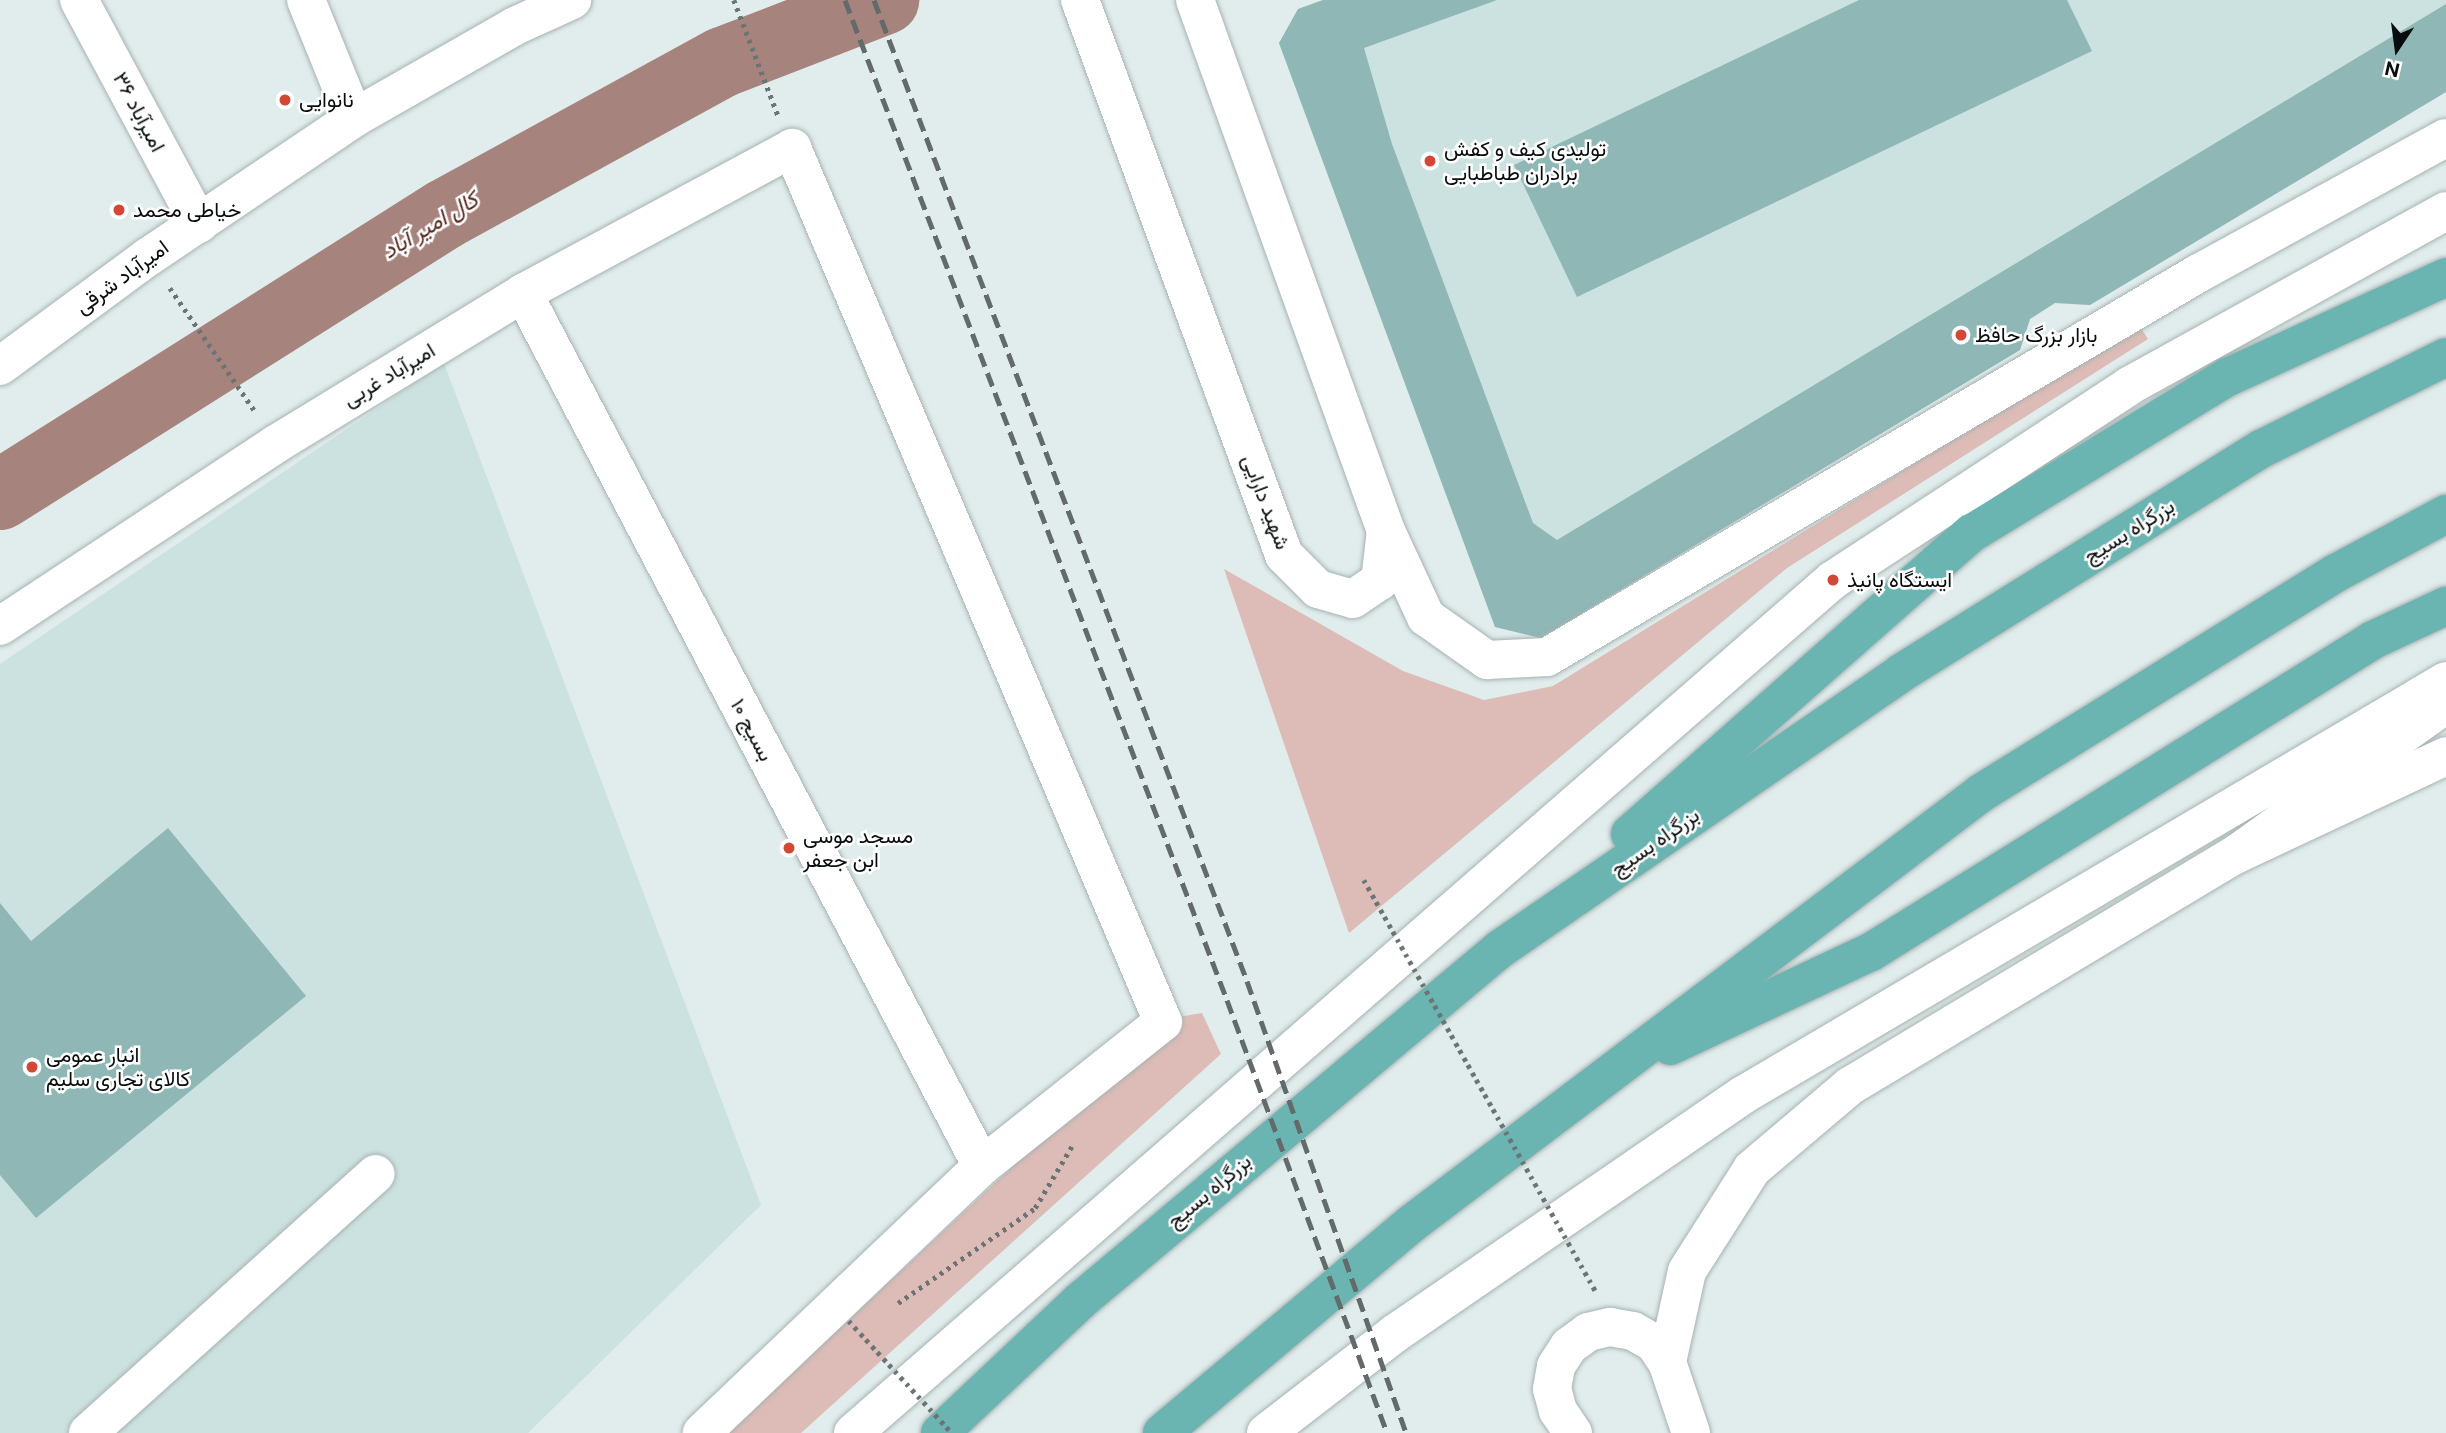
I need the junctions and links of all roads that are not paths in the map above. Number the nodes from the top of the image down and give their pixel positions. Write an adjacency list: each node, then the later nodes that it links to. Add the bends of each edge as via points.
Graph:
1 (79, 0): 10 (street, امیرآباد ۳۶)
2 (306, 0): 7 (street)
3 (572, 0): 6 (street, امیرآباد شرقی)
4 (1080, 0): 16 (street, شهید دارایی, via 1284,555 1318,589 1353,599 1380,581)
5 (1195, 0): 16 (street, شهید دارایی)
6 (510, 13): 7 (street, امیرآباد شرقی)
7 (354, 118): 10 (street, امیرآباد شرقی)
8 (2446, 138): 16 (street, via 2199,273 1547,657 1487,660 1426,617)
9 (2446, 211): 30 (street, via 2129,386 1833,580)
10 (199, 224): 14 (street, امیرآباد شرقی)
11 (2446, 277): 23 (highway, via 2228,377 1972,533)
12 (523, 293): 18 (street, امیرآباد غربی, via 276,444); 25 (street, بسیج ۱۰); 25 (street, امیرآباد غربی, via 792,148 1163,1022)
13 (2446, 357): 23 (highway, بزرگراه بسیج, via 2263,448 1901,673)
14 (0, 366)
15 (2446, 513): 24 (highway, via 2336,573 1981,793)
16 (1387, 531)
17 (2446, 607): 24 (highway, via 2374,640 1871,952)
18 (0, 626)
19 (2446, 681): 33 (street, via 1743,1095 1394,1334)
20 (2446, 704): 22 (street)
21 (2446, 756): 22 (street)
22 (2235, 855): 27 (street, via 1850,1086 1752,1169 1687,1271)
23 (1500, 949): 31 (highway, بزرگراه بسیج, via 1080,1301)
24 (1598, 1079): 32 (highway, via 1411,1224)
25 (982, 1166): 29 (street)
26 (376, 1174): 28 (street)
27 (1667, 1362): 34 (street, via 1654,1343 1633,1331 1610,1327 1588,1332 1569,1346 1556,1366 1552,1389 1558,1411); 35 (street)
28 (88, 1433)
29 (702, 1433)
30 (853, 1433)
31 (940, 1433)
32 (1162, 1433)
33 (1266, 1433)
34 (1573, 1433)
35 (1691, 1433)

